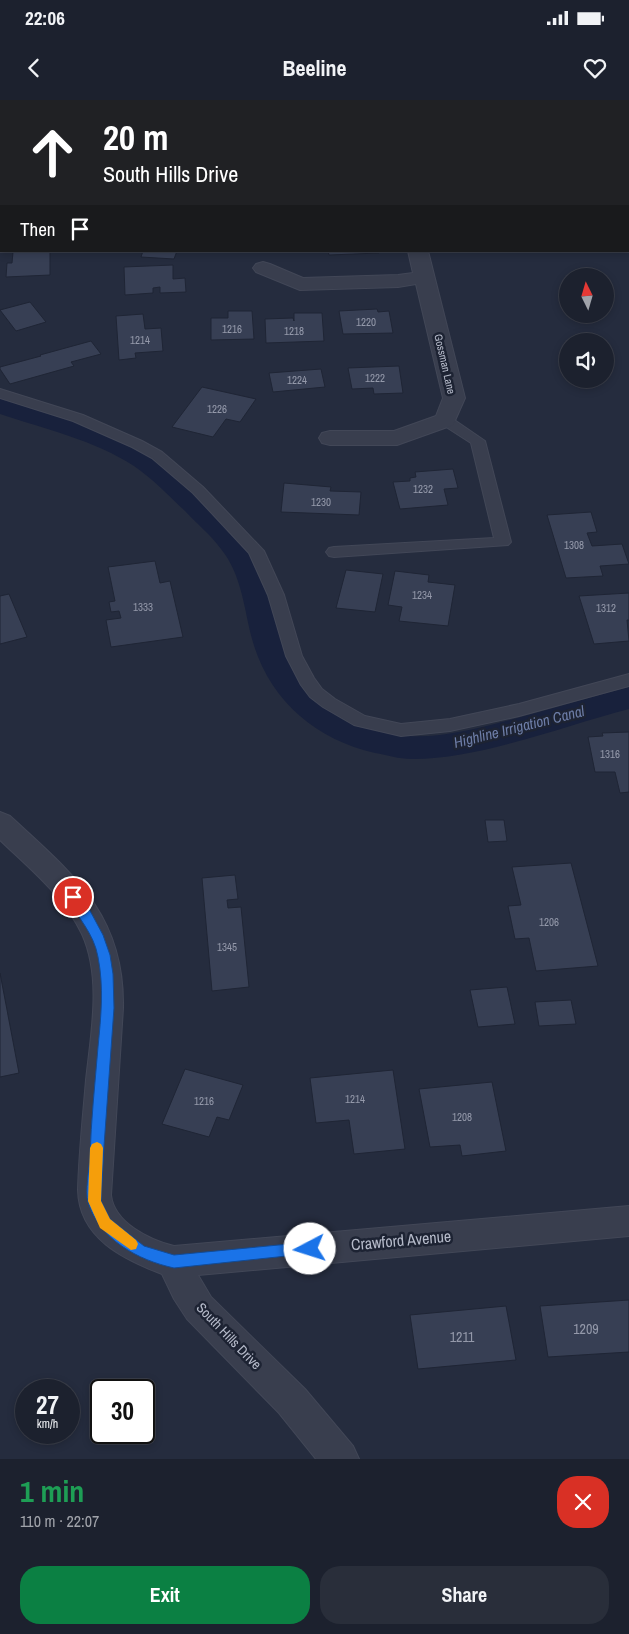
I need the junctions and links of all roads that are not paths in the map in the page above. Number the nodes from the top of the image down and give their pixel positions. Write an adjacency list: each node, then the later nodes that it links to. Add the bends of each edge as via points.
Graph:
1 (418, 252): 3 (street, Gossman Lane)
2 (263, 268): 3 (street, via 300,284 398,281)
3 (424, 277): 5 (street, Gossman Lane, via 454,398)
4 (0, 393): 8 (lane, via 78,418 137,444 198,490 256,551 276,595 294,656 307,681 329,703 360,721 401,730 450,725)
5 (445, 420): 6 (street, via 397,438); 7 (lane, via 478,441 503,542)
6 (330, 438)
7 (334, 552)
8 (629, 680)
9 (0, 823): 11 (street, via 83,910 104,955 108,1008 94,1201 105,1223 139,1251)
10 (629, 1221): 11 (street, Crawford Avenue)
11 (174, 1262): 12 (street, South Hills Drive, via 199,1308 292,1401)
12 (340, 1459)

